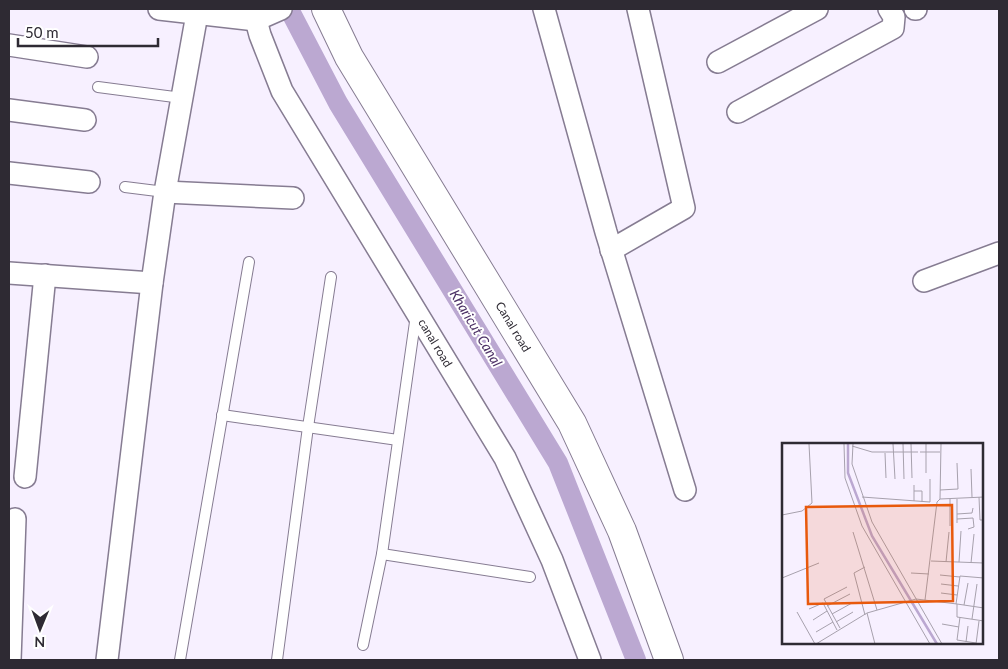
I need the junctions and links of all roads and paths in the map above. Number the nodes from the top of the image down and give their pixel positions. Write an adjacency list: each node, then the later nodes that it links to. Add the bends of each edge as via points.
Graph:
1 (159, 9): 8 (street)
2 (281, 9): 9 (street)
3 (326, 9): 46 (street, Canal road, via 350,57 572,423 622,531)
4 (544, 9): 23 (street)
5 (638, 9): 23 (street, via 684,208)
6 (818, 9): 12 (street)
7 (889, 9): 16 (street, via 894,17 893,28)
8 (197, 14): 9 (street); 14 (street)
9 (255, 21): 31 (street, canal road, via 282,90)
10 (9, 45): 11 (street)
11 (87, 57)
12 (718, 62)
13 (98, 87): 14 (lane)
14 (182, 98): 21 (street)
15 (9, 110): 17 (street)
16 (738, 112)
17 (86, 120)
18 (9, 173): 19 (street)
19 (89, 182)
20 (126, 187): 21 (lane)
21 (165, 192): 22 (street); 30 (street)
22 (293, 198)
23 (611, 250): 36 (street)
24 (999, 252): 29 (street)
25 (249, 262): 32 (lane)
26 (9, 272): 27 (street)
27 (45, 275): 30 (street); 35 (street)
28 (331, 277): 33 (lane)
29 (924, 281)
30 (152, 283): 42 (street)
31 (416, 312): 34 (lane); 45 (street, canal road, via 505,458 552,560)
32 (222, 415): 33 (lane); 43 (lane)
33 (308, 427): 34 (lane); 44 (lane)
34 (398, 440): 38 (lane)
35 (25, 477)
36 (685, 490)
37 (15, 519): 41 (street)
38 (382, 554): 39 (lane); 40 (lane)
39 (530, 577)
40 (363, 645)
41 (10, 660)
42 (107, 660)
43 (180, 660)
44 (277, 660)
45 (590, 660)
46 (668, 660)

